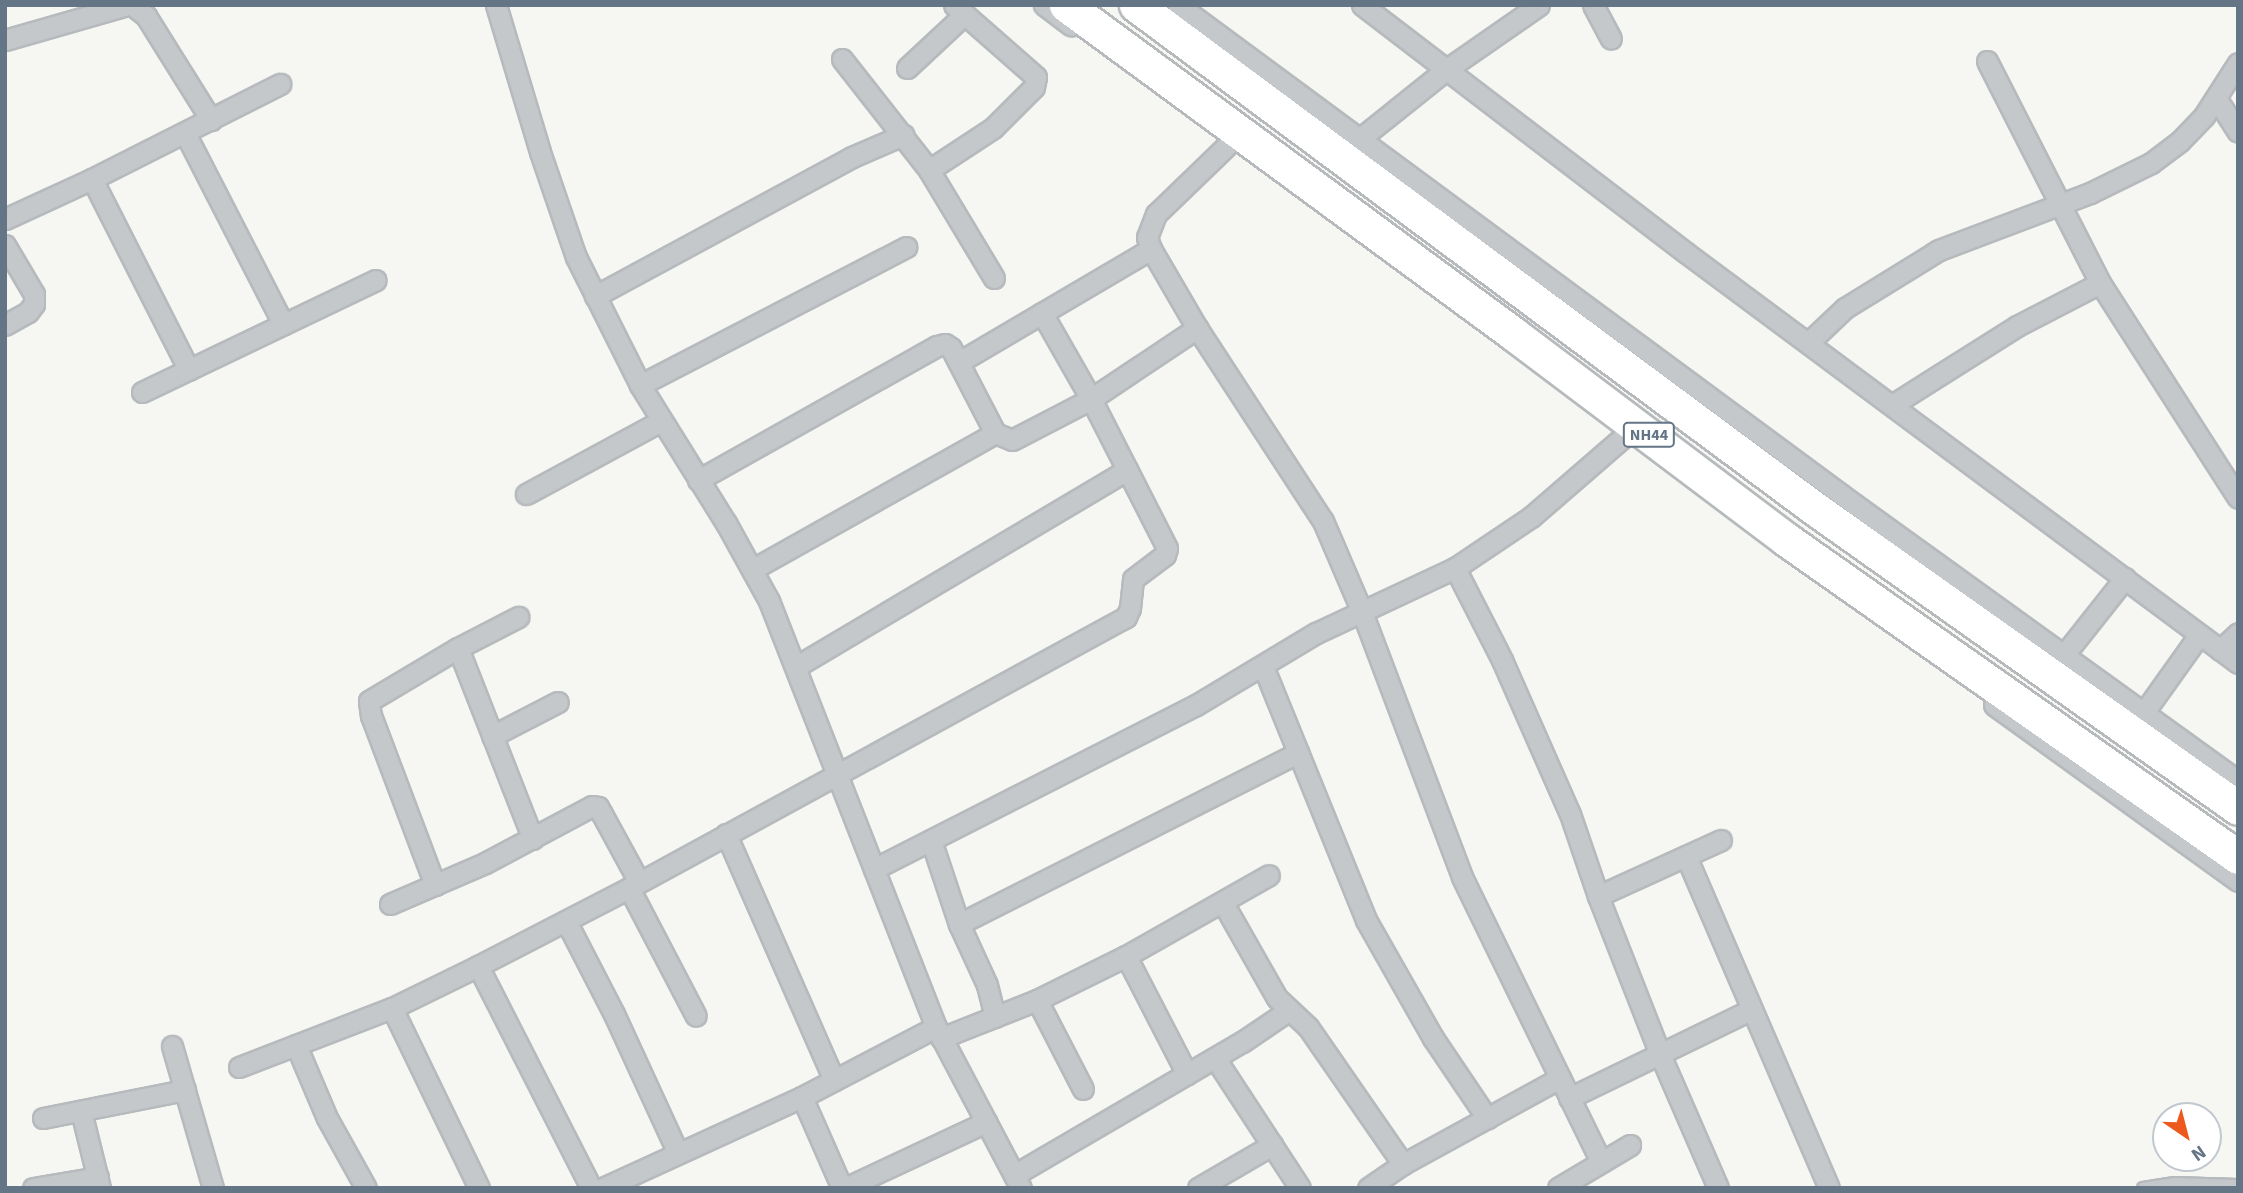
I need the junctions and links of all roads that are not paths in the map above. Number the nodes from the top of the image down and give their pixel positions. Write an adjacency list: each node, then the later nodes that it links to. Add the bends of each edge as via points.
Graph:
1 (127, 5): 13 (street)
2 (132, 5): 21 (street, via 146,16)
3 (496, 5): 37 (street, via 540,152 576,257)
4 (1044, 5): 25 (street)
5 (1066, 5): 25 (highway, NH44)
6 (1136, 5): 26 (highway, NH44)
7 (1178, 5): 26 (street)
8 (1362, 5): 18 (street)
9 (1539, 5): 18 (street)
10 (1593, 5): 12 (street)
11 (959, 10): 17 (street); 27 (street, via 1031,70 1034,87 993,128)
12 (1612, 39)
13 (5, 40)
14 (842, 59): 24 (street)
15 (1987, 61): 29 (street)
16 (2238, 63): 20 (street)
17 (907, 68)
18 (1447, 69): 26 (street); 42 (street)
19 (280, 84): 21 (street)
20 (2216, 98): 22 (street); 29 (street, via 2180,141 2151,163 2090,193)
21 (211, 120): 23 (street)
22 (2238, 132)
23 (185, 133): 28 (street); 39 (street)
24 (904, 135): 27 (street); 37 (street, via 852,157)
25 (1236, 137): 33 (street, via 1156,214 1147,237); 50 (highway, NH44)
26 (1350, 147): 66 (highway, NH44, via 1814,508)
27 (929, 170): 34 (street)
28 (92, 179): 30 (street); 44 (street)
29 (2060, 202): 36 (street); 42 (street, via 1939,250 1845,308)
30 (5, 219)
31 (5, 245): 40 (street, via 34,294 28,312)
32 (906, 247): 45 (street)
33 (1151, 249): 38 (street); 41 (street)
34 (994, 278)
35 (376, 280): 39 (street)
36 (2101, 283): 48 (street, via 2017,326); 55 (street)
37 (595, 296): 45 (street)
38 (1042, 313): 43 (street); 47 (street)
39 (283, 324): 44 (street)
40 (5, 325)
41 (1197, 328): 47 (street); 59 (street, via 1323,521)
42 (1808, 344): 48 (street)
43 (960, 362): 51 (street); 53 (street, via 951,348 937,346)
44 (189, 370): 46 (street)
45 (640, 385): 49 (street)
46 (142, 393)
47 (1091, 399): 51 (street, via 1023,437 1012,440); 52 (street)
48 (1892, 405): 58 (street)
49 (662, 421): 53 (street); 54 (street)
50 (1630, 431): 56 (street, via 1531,517); 81 (highway, NH44); 84 (street)
51 (995, 433): 57 (street)
52 (1127, 470): 67 (street); 73 (street, via 1167,548 1165,555 1133,579 1126,617)
53 (698, 480): 57 (street)
54 (526, 494)
55 (2238, 498)
56 (1455, 568): 59 (street); 87 (street, via 1539,742)
57 (753, 569): 67 (street)
58 (2125, 578): 62 (street); 66 (street)
59 (1362, 612): 68 (street, via 1316,633); 107 (street, via 1462,877)
60 (518, 618): 63 (street)
61 (2238, 633): 64 (street)
62 (2200, 635): 64 (street); 70 (street)
63 (458, 648): 71 (street); 86 (street, via 374,696 368,708)
64 (2220, 650): 65 (street)
65 (2238, 663)
66 (2056, 665): 70 (highway, NH44)
67 (797, 666): 73 (street)
68 (1264, 666): 72 (street); 78 (street)
69 (558, 702): 71 (street)
70 (2136, 723): 74 (street); 75 (highway, NH44)
71 (492, 736): 77 (street)
72 (1298, 753): 91 (street); 115 (street, via 1366,920 1433,1038)
73 (838, 775): 76 (street); 82 (street)
74 (2238, 781)
75 (2238, 807)
76 (726, 834): 85 (street); 108 (street)
77 (533, 839): 85 (street, via 584,809 598,807); 86 (street)
78 (931, 840): 82 (street); 91 (street)
79 (1721, 840): 80 (street)
80 (1686, 856): 87 (street); 96 (street)
81 (2238, 857)
82 (874, 869): 100 (street)
83 (1269, 875): 88 (street)
84 (2238, 881)
85 (634, 885): 90 (street); 98 (street)
86 (435, 886): 89 (street)
87 (1598, 896): 103 (street)
88 (1223, 903): 92 (street); 97 (street)
89 (390, 904)
90 (566, 921): 93 (street); 119 (street)
91 (959, 923): 99 (street, via 987,985)
92 (1126, 956): 94 (street); 106 (street)
93 (478, 967): 95 (street); 129 (street)
94 (1037, 1000): 99 (street); 109 (street)
95 (392, 1008): 101 (street); 128 (street)
96 (1750, 1010): 103 (street); 137 (street)
97 (1288, 1011): 104 (street); 121 (street, via 1308,1027)
98 (696, 1016)
99 (995, 1017): 100 (street)
100 (939, 1032): 108 (street); 116 (street)
101 (296, 1045): 105 (street); 127 (street, via 327,1118)
102 (172, 1046): 110 (street)
103 (1659, 1052): 112 (street); 136 (street)
104 (1215, 1058): 106 (street); 117 (street)
105 (239, 1068)
106 (1187, 1074): 122 (street)
107 (1560, 1078): 112 (street); 115 (street)
108 (834, 1080): 111 (street)
109 (1083, 1089)
110 (185, 1090): 113 (street); 126 (street)
111 (802, 1097): 119 (street); 131 (street)
112 (1569, 1098): 120 (street)
113 (81, 1111): 114 (street); 123 (street)
114 (43, 1118)
115 (1487, 1118): 121 (street)
116 (986, 1122): 122 (street); 131 (street)
117 (1272, 1145): 132 (street); 133 (street)
118 (1630, 1145): 120 (street)
119 (677, 1151): 130 (street)
120 (1601, 1162): 135 (street)
121 (1403, 1164): 134 (street)
122 (1017, 1181)
123 (99, 1182): 125 (street)
124 (2238, 1185): 138 (lane, via 2175,1183)
125 (33, 1188)
126 (213, 1188)
127 (366, 1188)
128 (479, 1188)
129 (591, 1188)
130 (603, 1188)
131 (844, 1188)
132 (1198, 1188)
133 (1300, 1188)
134 (1368, 1188)
135 (1558, 1188)
136 (1718, 1188)
137 (1829, 1188)
138 (2143, 1188)

